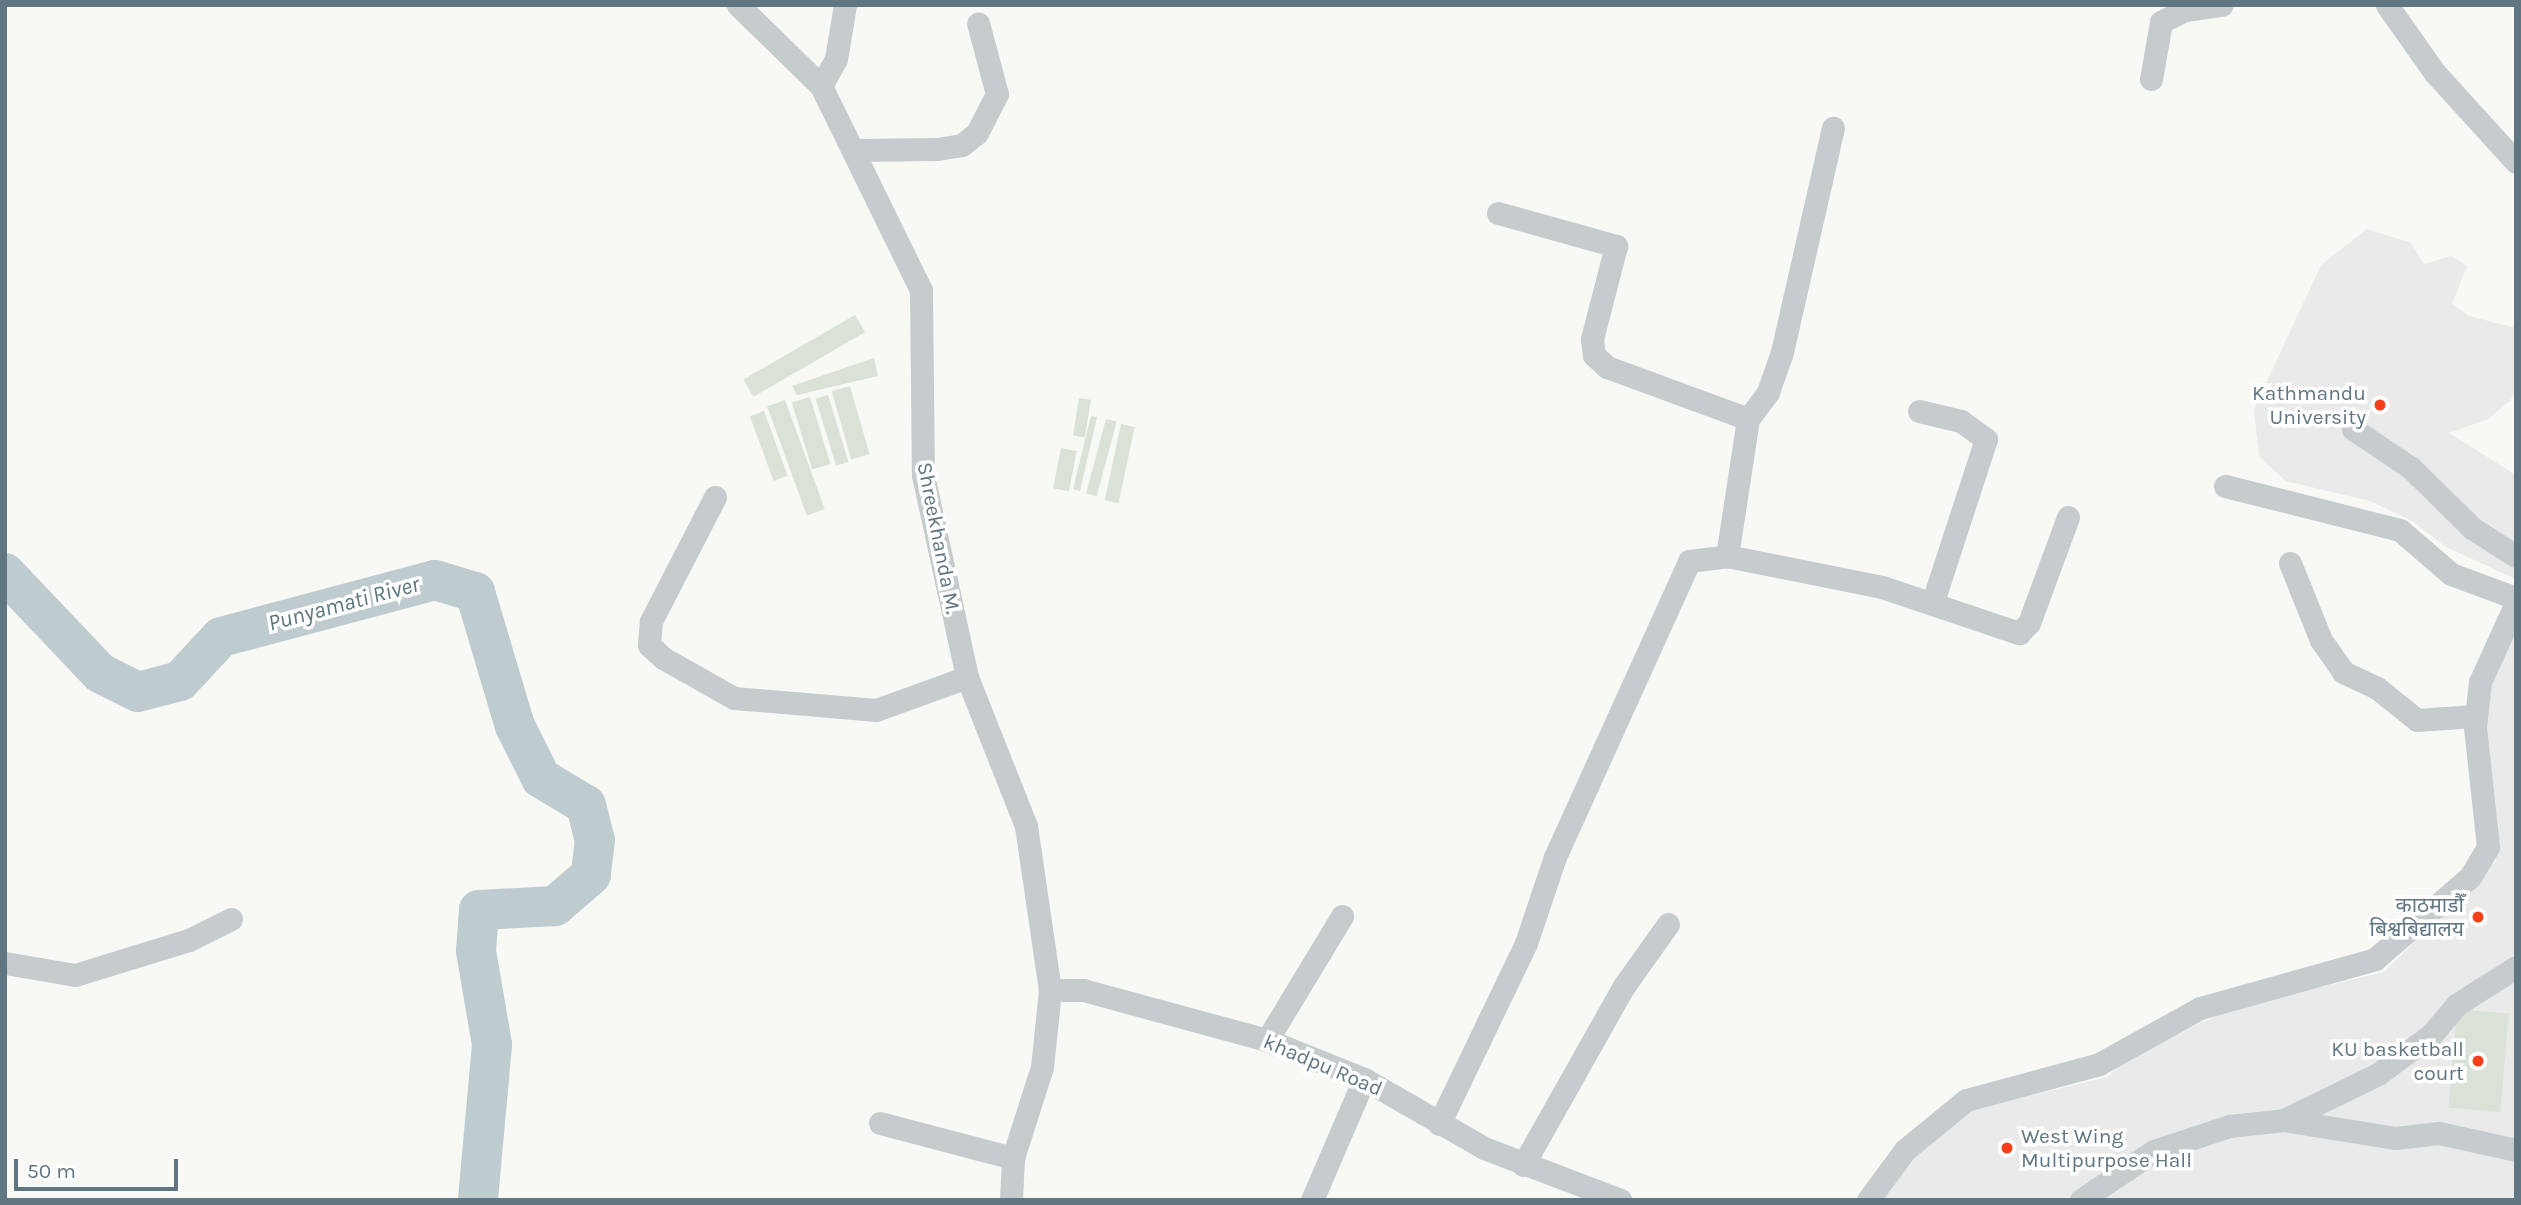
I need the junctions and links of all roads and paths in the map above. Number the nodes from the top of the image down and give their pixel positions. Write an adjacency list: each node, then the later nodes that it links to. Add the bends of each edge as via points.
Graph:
1 (738, 5): 7 (street, Shreekhanda M.)
2 (845, 5): 7 (street, via 836,59)
3 (2222, 5): 6 (street, via 2185,10 2161,22)
4 (2387, 5): 10 (street, via 2435,73)
5 (978, 23): 9 (street, via 997,94 977,133 962,145 937,149)
6 (2151, 79)
7 (821, 86): 9 (street, Shreekhanda M.)
8 (1833, 128): 13 (street, via 1782,352 1768,392)
9 (854, 150): 23 (street, Shreekhanda M., via 921,290 923,475)
10 (2516, 162)
11 (1498, 213): 13 (street, via 1616,246 1592,339 1594,355 1607,367)
12 (1919, 411): 22 (street, via 1961,421 1986,439)
13 (1748, 419): 18 (street, via 1750,439)
14 (2353, 429): 19 (street, via 2411,468 2472,528)
15 (2225, 486): 21 (street, via 2400,530 2451,573)
16 (715, 497): 23 (street, via 649,627 649,645 663,658 734,698 877,710)
17 (2068, 517): 22 (street, via 2029,623 2019,633)
18 (1727, 556): 22 (street); 35 (street, via 1704,555 1681,572 1668,619 1555,857 1526,943)
19 (2516, 556)
20 (2290, 563): 24 (street, via 2321,640 2343,672 2377,688 2417,720)
21 (2516, 600): 24 (street, via 2491,646)
22 (1933, 601)
23 (967, 677): 30 (street, Shreekhanda M., via 1026,826)
24 (2475, 716): 42 (street, via 2484,862 2399,941 2375,959 2200,1008 2099,1064 1966,1100 1905,1150)
25 (1342, 916): 31 (street)
26 (231, 919): 28 (street, via 75,975)
27 (1668, 923): 38 (street, via 1624,986)
28 (5, 963)
29 (2516, 967): 33 (street, via 2456,1005 2432,1034 2378,1074)
30 (1050, 990): 31 (street, khadpu Road, via 1083,990); 37 (street, Shreekhanda M., via 1041,1067)
31 (1266, 1040): 32 (street, khadpu Road)
32 (1364, 1079): 35 (street, khadpu Road); 40 (street)
33 (2284, 1120): 36 (street, via 2395,1138 2439,1133); 43 (street, via 2229,1126 2154,1151)
34 (880, 1123): 37 (street)
35 (1438, 1124): 38 (street, khadpu Road)
36 (2516, 1150)
37 (1013, 1158): 39 (street, Shreekhanda M.)
38 (1523, 1165): 41 (street, khadpu Road)
39 (1011, 1200)
40 (1312, 1200)
41 (1620, 1200)
42 (1868, 1200)
43 (2081, 1200)

